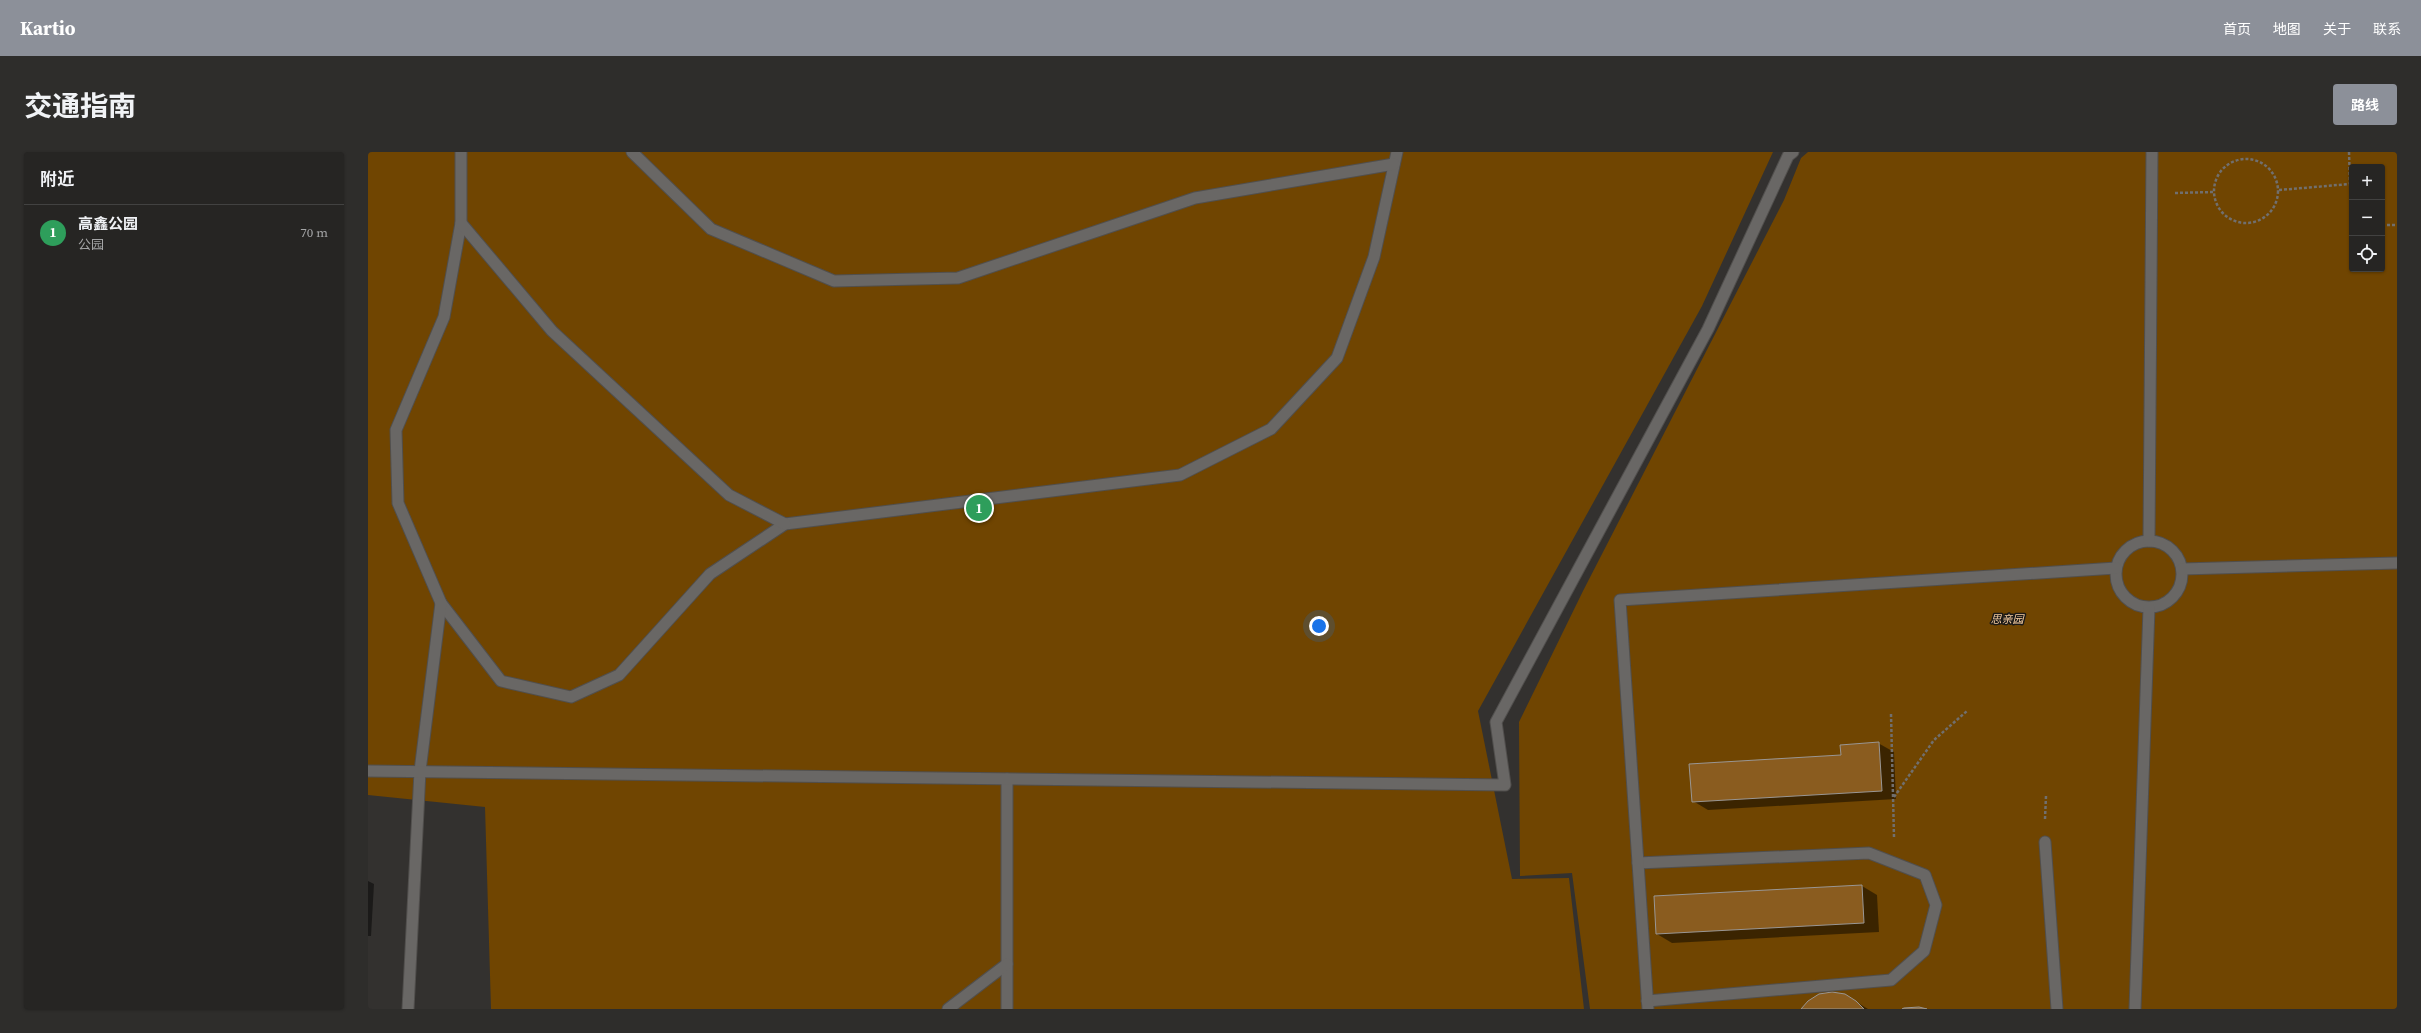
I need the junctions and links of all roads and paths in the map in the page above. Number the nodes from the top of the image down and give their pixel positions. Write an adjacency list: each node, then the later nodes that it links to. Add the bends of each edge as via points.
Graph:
1 (461, 152): 13 (street)
2 (632, 152): 7 (street, via 711,229 834,281 958,278 1195,198)
3 (1396, 152): 7 (street)
4 (1793, 152): 27 (street, via 1788,156 1708,329 1496,722 1505,785)
5 (2152, 152): 12 (street)
6 (2349, 152): 8 (path)
7 (1394, 164): 16 (street, via 1374,257 1337,358 1271,429 1180,475)
8 (2349, 164)
9 (2349, 184): 10 (path)
10 (2279, 190): 11 (path, via 2277,202 2270,213 2260,220 2247,223 2235,221 2224,214 2217,204); 11 (path, via 2276,177 2269,167 2258,160 2245,158 2233,161 2223,168 2216,179)
11 (2214, 192): 12 (path)
12 (2152, 194): 17 (street)
13 (461, 222): 16 (street, via 552,331 729,495); 21 (street, via 444,317 396,430 398,503)
14 (2385, 225): 15 (path)
15 (2397, 225)
16 (785, 524): 21 (street, via 710,574 619,675 571,697 500,681)
17 (2149, 541): 19 (street, via 2128,548 2120,557); 20 (street, via 2171,548)
18 (2397, 563): 20 (street)
19 (2116, 568): 22 (street, via 2118,585 2127,600 2137,606); 30 (street, via 1620,600)
20 (2182, 569): 22 (street, via 2178,591 2160,606)
21 (441, 602): 26 (street)
22 (2149, 608): 38 (street)
23 (1967, 711): 28 (path, via 1934,740)
24 (1891, 714): 28 (path)
25 (368, 771): 26 (street)
26 (420, 771): 27 (street); 34 (street)
27 (1007, 779): 32 (street)
28 (1893, 798): 31 (path)
29 (2045, 842): 37 (street)
30 (1638, 863): 31 (street, via 1869,854); 33 (street)
31 (1895, 863): 33 (street, via 1925,874 1936,905 1924,951 1890,980)
32 (1007, 964): 35 (street); 36 (street)
33 (1647, 1005)
34 (408, 1009)
35 (948, 1009)
36 (1007, 1009)
37 (2057, 1009)
38 (2135, 1009)

